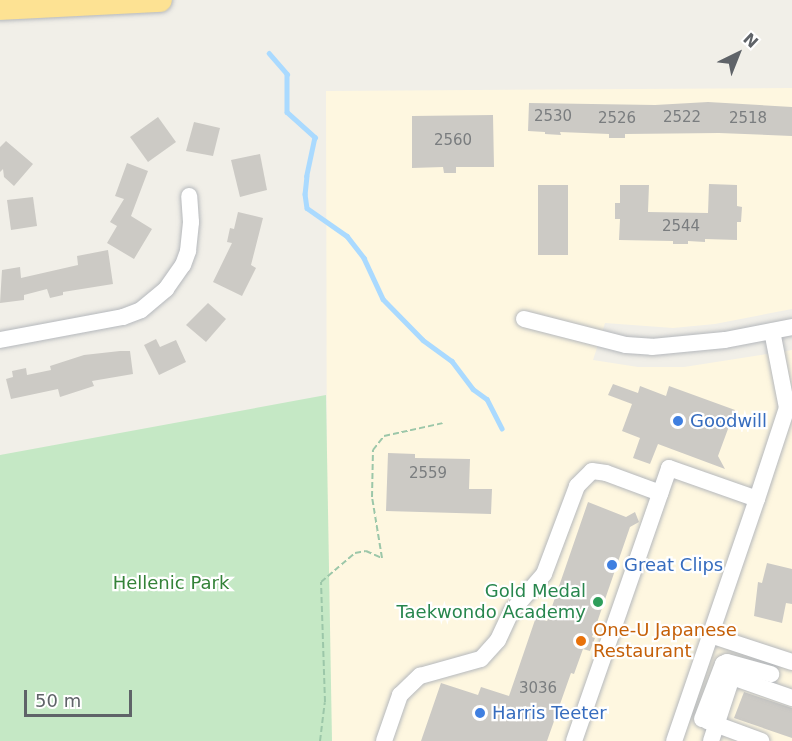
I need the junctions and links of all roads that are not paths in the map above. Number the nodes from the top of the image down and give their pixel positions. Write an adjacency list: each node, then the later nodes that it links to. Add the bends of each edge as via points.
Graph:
1 (160, 0): 2 (highway)
2 (0, 8)
3 (189, 196): 7 (street, via 191,222 183,265 166,290 141,310)
4 (524, 319): 6 (street, via 626,345 725,340)
5 (792, 327): 6 (street)
6 (772, 331): 9 (street, via 787,408)
7 (0, 340)
8 (660, 493): 9 (street, via 669,468); 16 (street, via 592,471 577,486 544,574 511,612 498,640 481,659 420,676 400,695); 17 (street)
9 (757, 499): 10 (street)
10 (711, 635): 11 (street); 14 (street)
11 (784, 659): 12 (street)
12 (769, 682): 13 (street); 15 (street, via 727,662 723,664)
13 (792, 698)
14 (684, 712): 15 (street); 18 (street)
15 (709, 722): 19 (street); 20 (street)
16 (384, 741)
17 (574, 741)
18 (674, 741)
19 (711, 741)
20 (761, 741)

